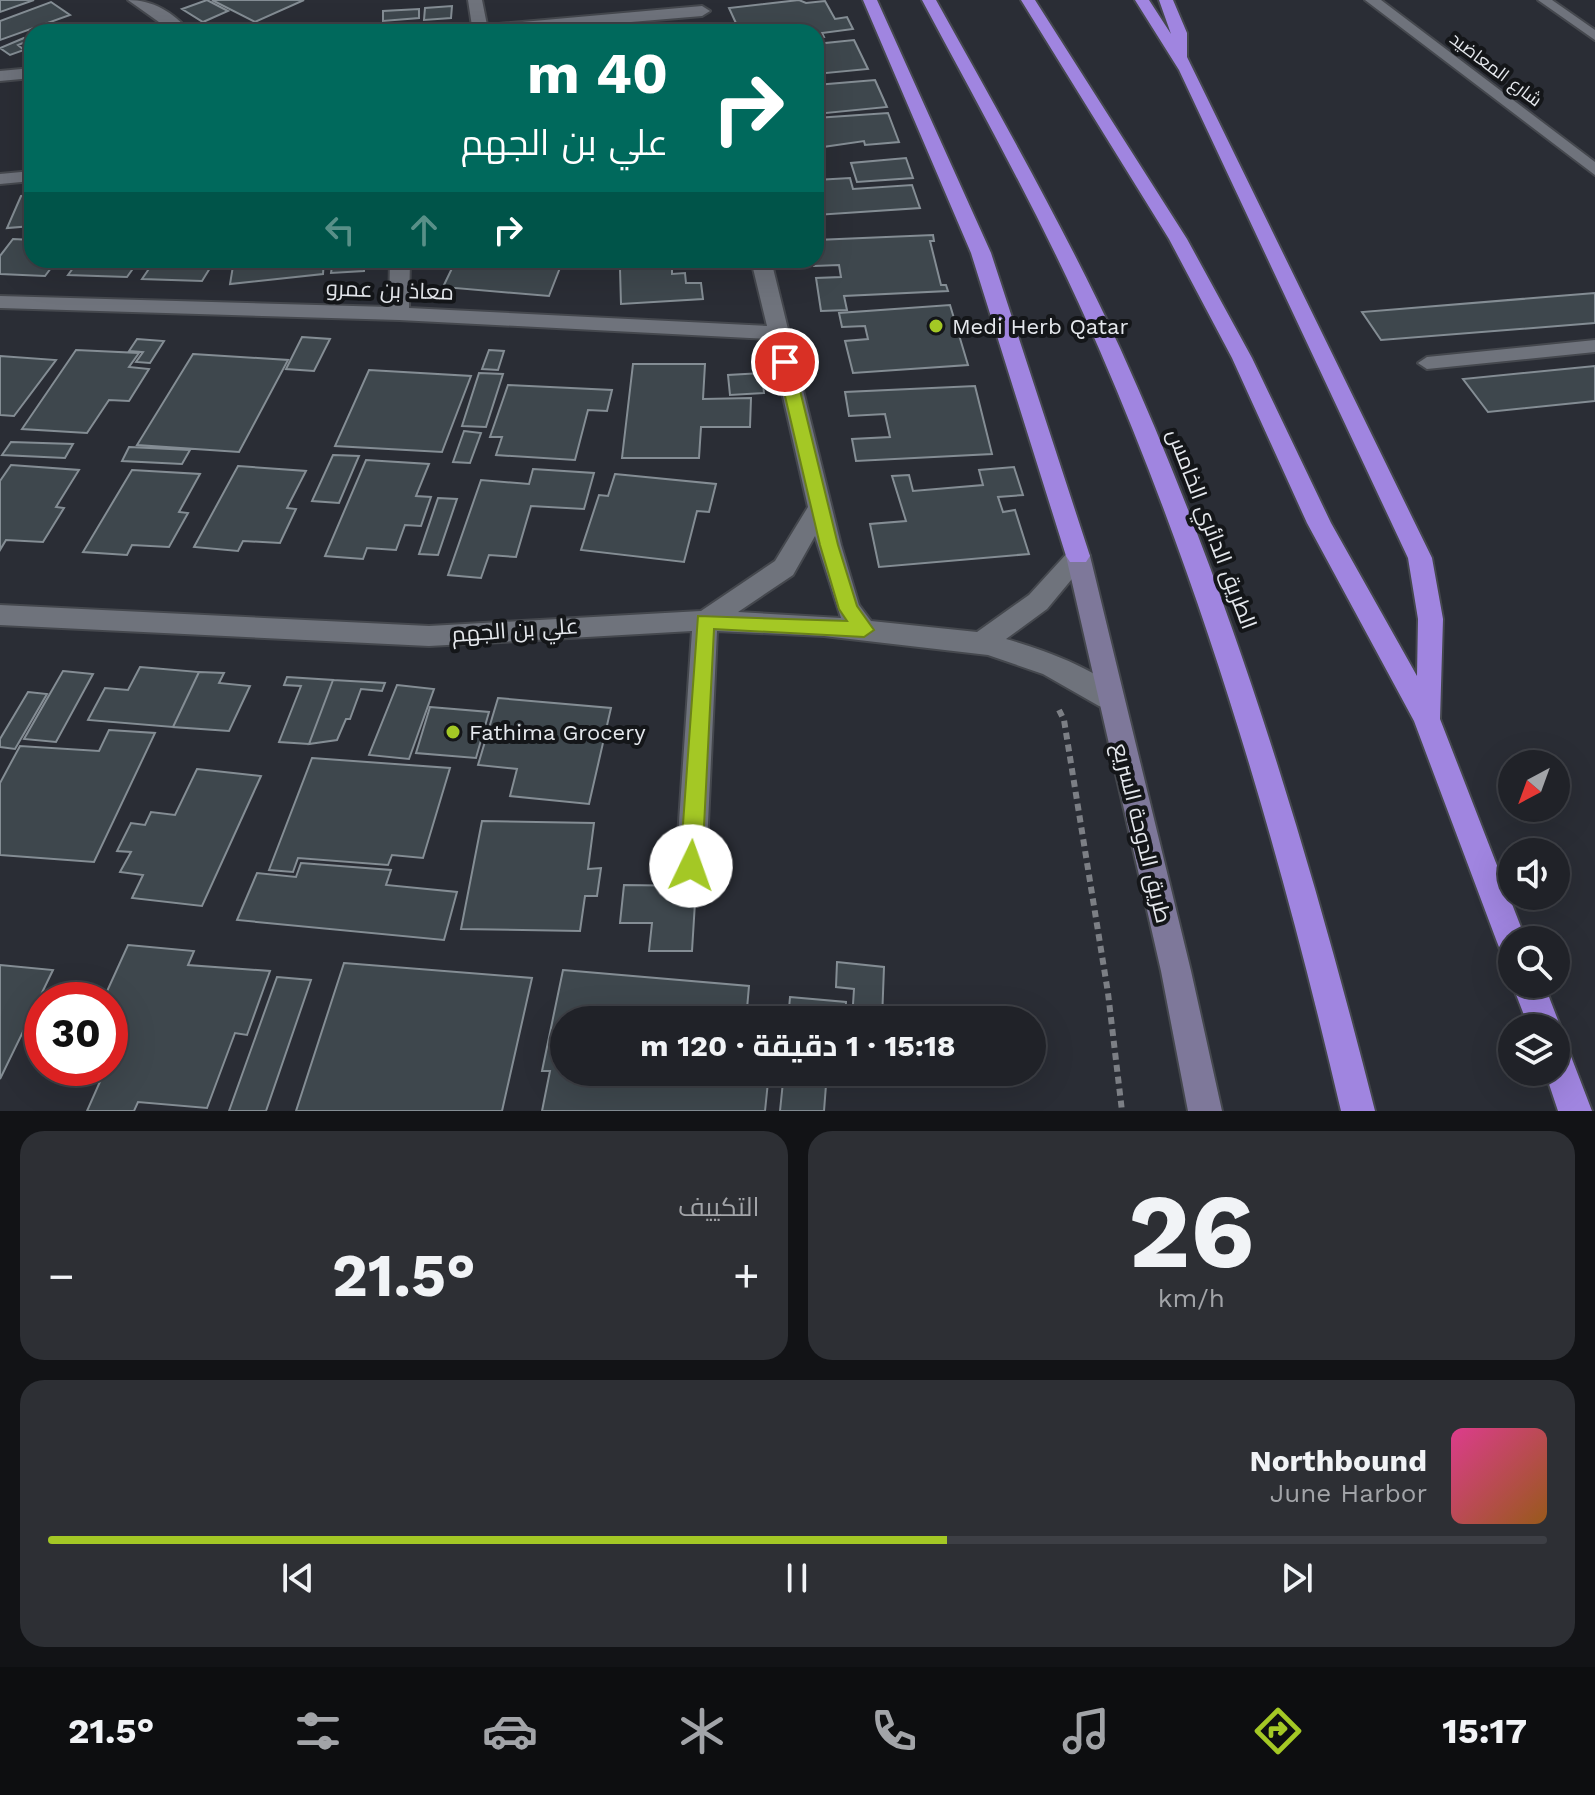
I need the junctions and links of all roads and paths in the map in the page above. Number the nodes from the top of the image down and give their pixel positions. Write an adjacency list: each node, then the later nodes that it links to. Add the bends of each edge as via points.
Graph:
1 (135, 0): 11 (street)
2 (475, 0): 12 (street)
3 (870, 0): 29 (highway, via 981,253)
4 (929, 0): 42 (highway, الطريق الدائري الخامس, via 1061,245 1186,538 1278,807)
5 (1028, 0): 36 (highway, via 1178,239 1242,358 1319,523)
6 (1142, 0): 15 (highway)
7 (1166, 0): 15 (highway, via 1179,33)
8 (1372, 0): 18 (street, شارع المعاضيد)
9 (1544, 0): 14 (lane)
10 (700, 6): 13 (street)
11 (173, 24)
12 (479, 24)
13 (535, 24)
14 (1595, 36)
15 (1180, 58): 36 (highway, via 1420,558 1431,596)
16 (24, 75): 17 (street)
17 (1, 80)
18 (1595, 170)
19 (24, 177): 20 (street)
20 (0, 179)
21 (400, 268): 24 (street)
22 (763, 268): 25 (street)
23 (0, 302): 24 (street, معاذ بن عمرو)
24 (399, 314): 25 (street, معاذ بن عمرو)
25 (778, 333): 28 (street)
26 (1595, 346): 27 (lane)
27 (1427, 363)
28 (819, 509): 31 (street, via 784,568); 32 (street, via 848,609)
29 (1078, 556): 33 (street, via 1038,602); 35 (street, طريق الدوحة السريع)
30 (0, 615): 31 (street, علي بن الجهم, via 486,637 587,625)
31 (705, 621): 32 (street, علي بن الجهم); 37 (street)
32 (864, 630): 33 (street, علي بن الجهم)
33 (981, 643): 34 (street, علي بن الجهم)
34 (1033, 658): 35 (street, علي بن الجهم); 40 (path, via 1064,720)
35 (1108, 698): 41 (street, طريق الدوحة السريع, via 1185,1005)
36 (1427, 719): 38 (highway)
37 (691, 866)
38 (1506, 926)
39 (1566, 1086): 43 (highway)
40 (1122, 1111)
41 (1205, 1111)
42 (1358, 1111)
43 (1575, 1111)

